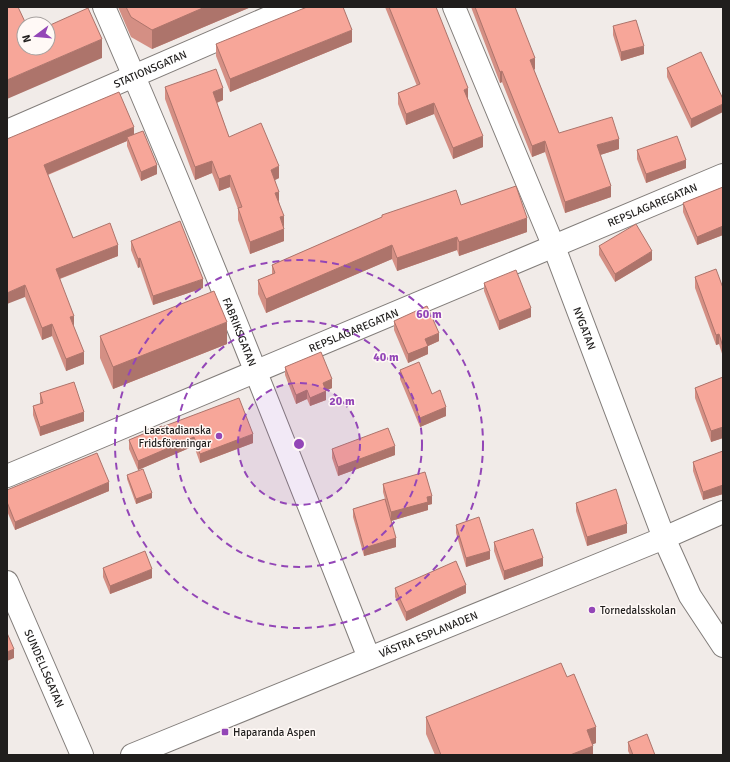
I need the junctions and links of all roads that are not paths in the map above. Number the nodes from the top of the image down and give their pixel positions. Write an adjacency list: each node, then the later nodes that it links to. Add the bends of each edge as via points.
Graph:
1 (104, 7): 4 (street, FABRIKSGATAN)
2 (293, 7): 4 (street, STATIONSGATAN)
3 (454, 7): 7 (street, NYGATAN)
4 (134, 75): 5 (street, STATIONSGATAN); 8 (street, FABRIKSGATAN)
5 (7, 131)
6 (723, 174): 7 (street, REPSLAGAREGATAN)
7 (554, 247): 8 (street, REPSLAGAREGATAN); 11 (street, NYGATAN)
8 (256, 372): 9 (street, REPSLAGAREGATAN); 14 (street, FABRIKSGATAN)
9 (7, 476)
10 (723, 512): 11 (street, VÄSTRA ESPLANADEN)
11 (664, 538): 13 (street, NYGATAN, via 690,596); 14 (street, VÄSTRA ESPLANADEN)
12 (7, 582): 15 (street, SUNDELLSGATAN)
13 (723, 646)
14 (369, 658): 16 (street, VÄSTRA ESPLANADEN)
15 (82, 755)
16 (132, 755)

